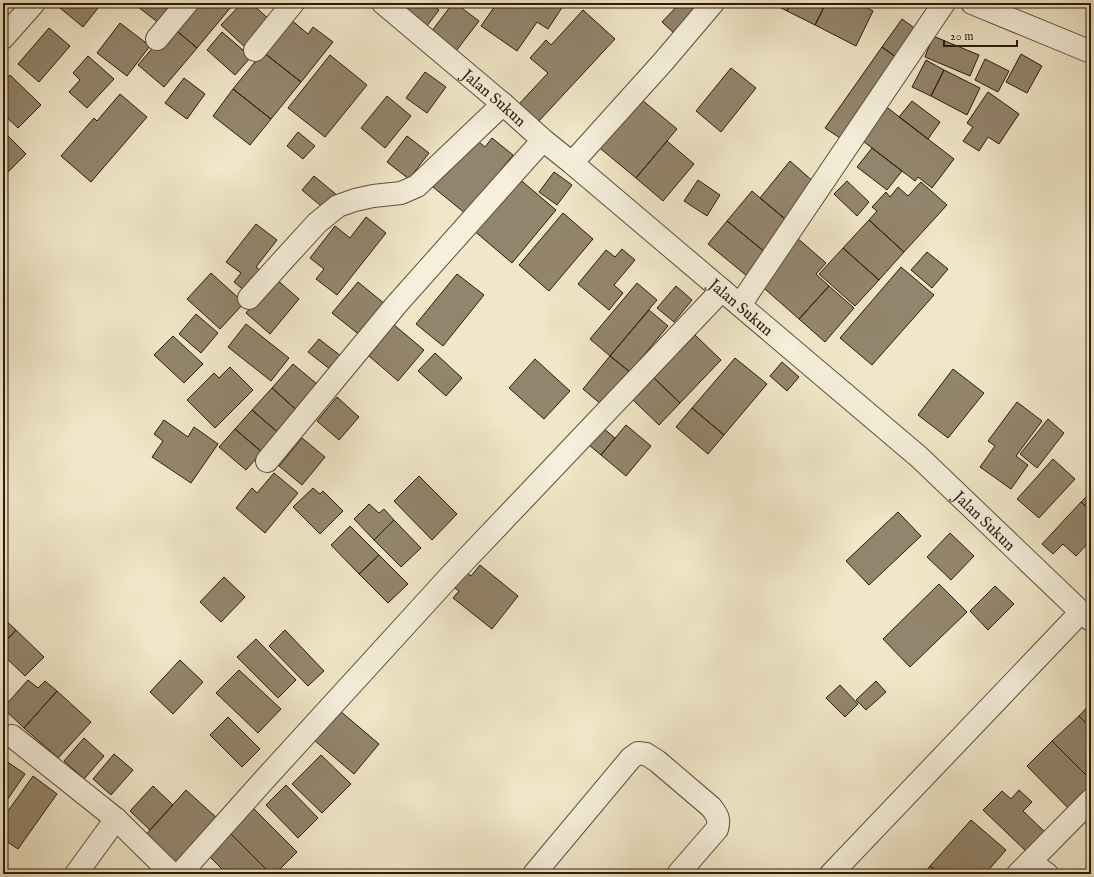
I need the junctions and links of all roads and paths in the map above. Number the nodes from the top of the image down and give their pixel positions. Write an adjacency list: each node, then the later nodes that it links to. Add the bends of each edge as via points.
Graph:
1 (34, 3): 8 (street)
2 (187, 3): 9 (street)
3 (293, 3): 10 (street)
4 (383, 3): 12 (street, Jalan Sukun)
5 (713, 3): 14 (street)
6 (944, 3): 17 (street)
7 (972, 3): 11 (street)
8 (3, 38)
9 (156, 39)
10 (255, 50)
11 (1091, 52)
12 (503, 104): 13 (street, Jalan Sukun); 16 (street, via 417,186 401,193 373,196 338,206 318,223)
13 (543, 140): 14 (street, Jalan Sukun); 18 (street, via 396,305)
14 (572, 163): 15 (street, Jalan Sukun)
15 (722, 290): 17 (street, Jalan Sukun); 26 (street, via 452,574)
16 (248, 298)
17 (740, 305): 19 (street, Jalan Sukun, via 919,457)
18 (267, 461)
19 (1086, 616): 29 (street)
20 (12, 736): 22 (street)
21 (1091, 800): 23 (street)
22 (116, 819): 24 (street); 25 (street)
23 (1032, 870)
24 (76, 874)
25 (172, 874)
26 (180, 874)
27 (534, 874): 28 (street, via 630,758 638,753 646,754 657,761 711,807 719,821)
28 (678, 874)
29 (831, 874)

